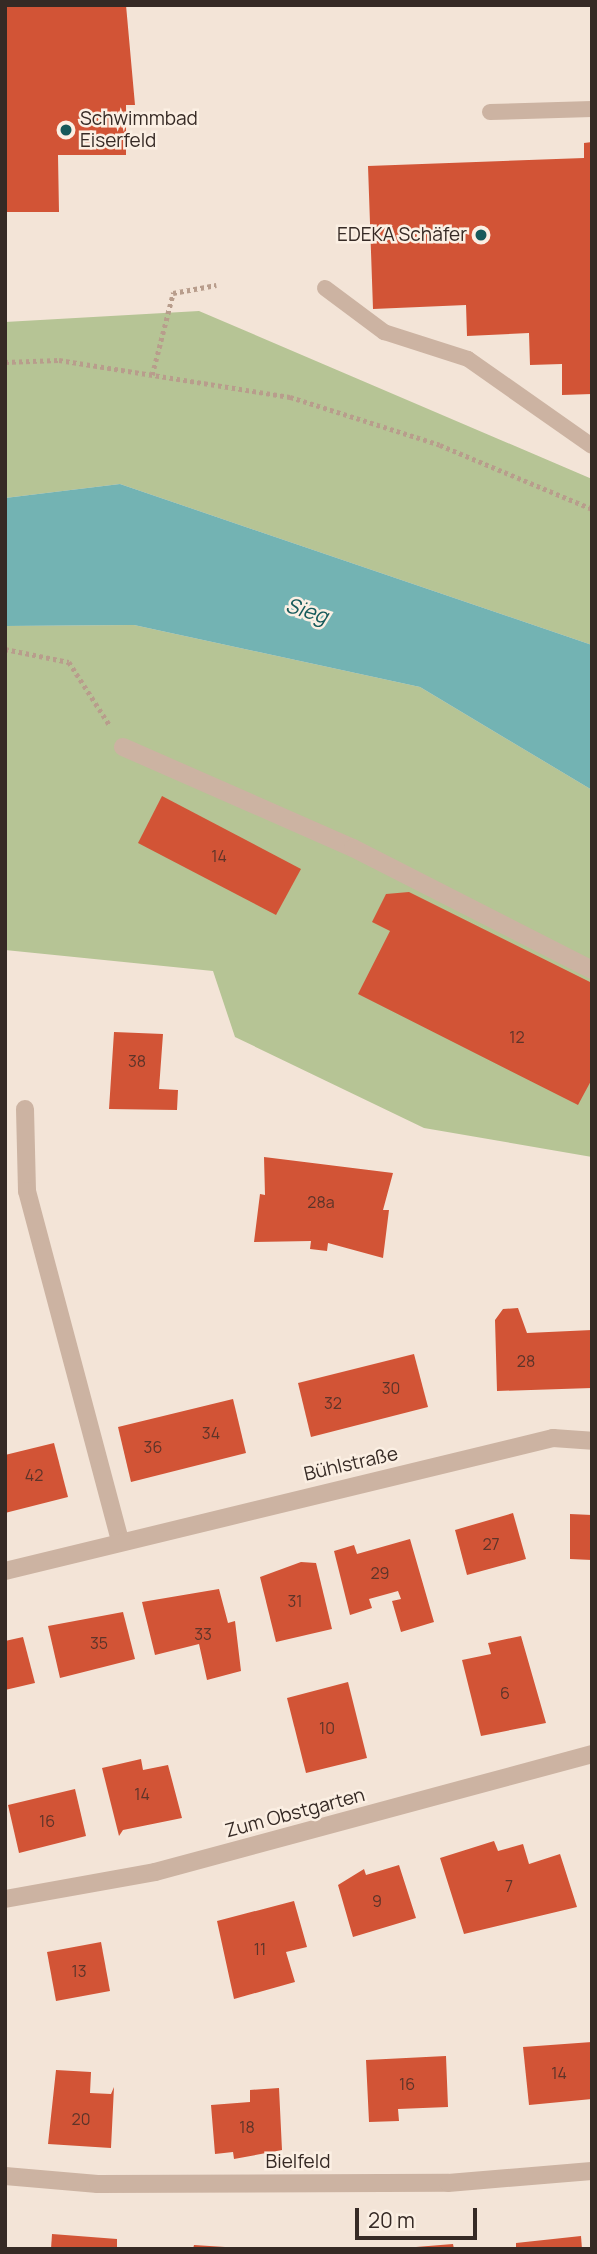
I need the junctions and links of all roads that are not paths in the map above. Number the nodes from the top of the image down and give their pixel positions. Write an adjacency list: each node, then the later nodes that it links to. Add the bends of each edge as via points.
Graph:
1 (592, 109): 2 (lane)
2 (490, 113)
3 (325, 288): 4 (lane, via 384,332 468,359)
4 (592, 446)
5 (123, 747): 6 (street, via 353,848)
6 (592, 970)
7 (25, 1109): 9 (street, via 27,1191)
8 (592, 1441): 9 (street, Bühlstraße, via 553,1438)
9 (120, 1541): 10 (street, Bühlstraße)
10 (5, 1571)
11 (592, 1754): 12 (street, Zum Obstgarten, via 155,1872)
12 (5, 1899)
13 (592, 2171): 14 (street, Bielfeld, via 448,2183 98,2184)
14 (5, 2176)

